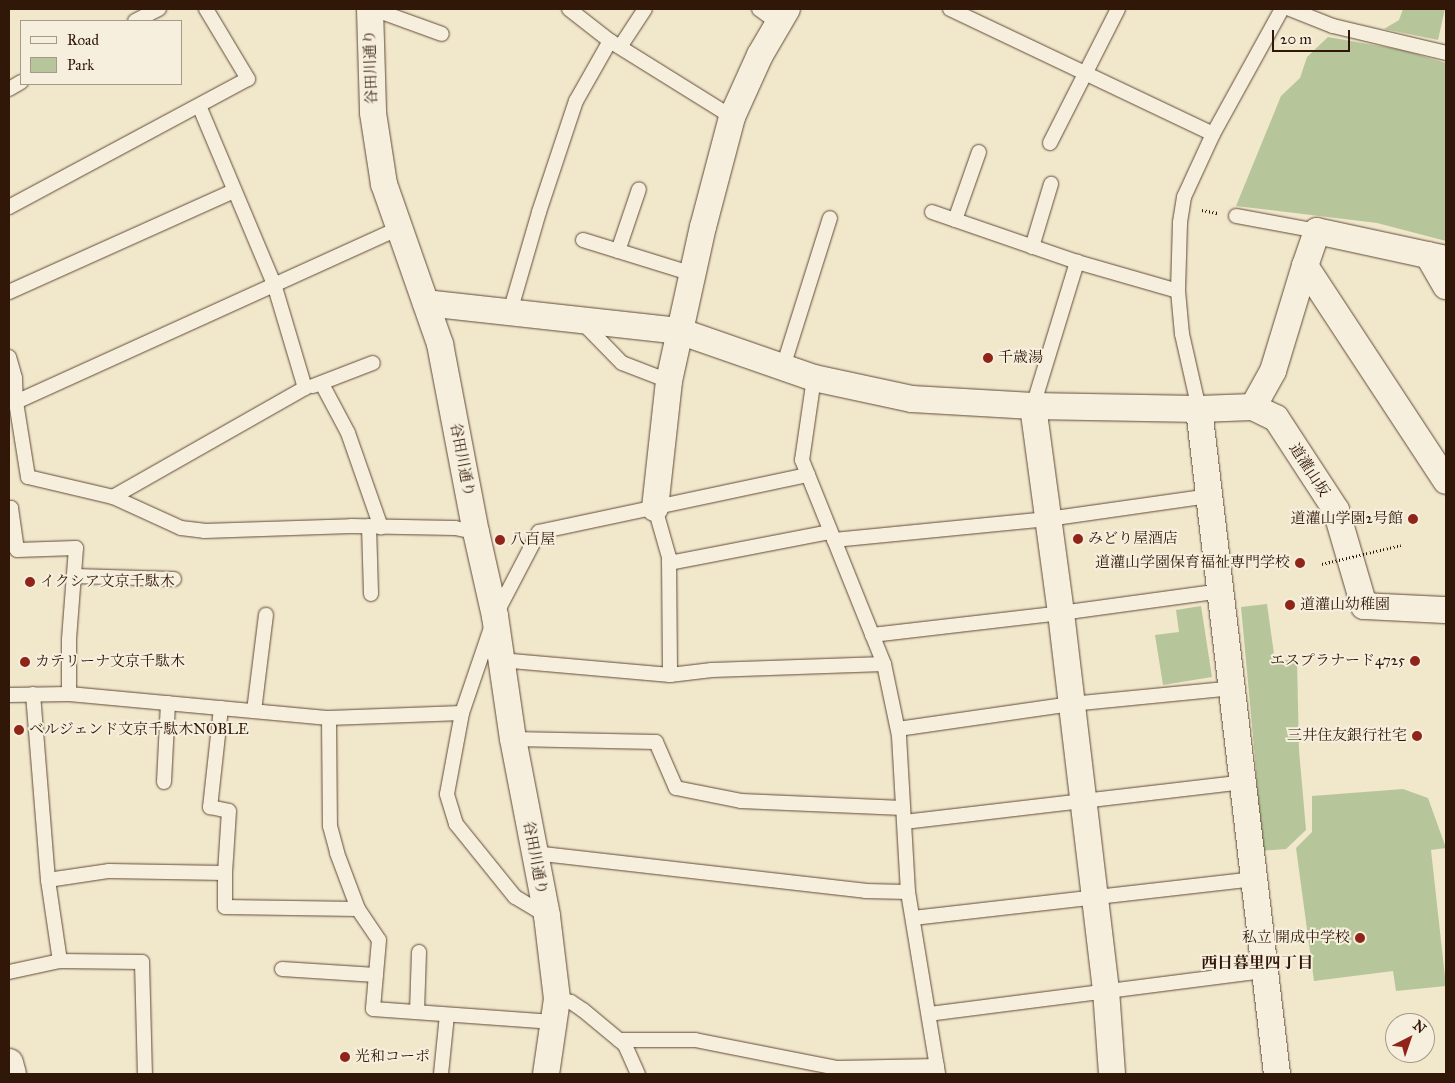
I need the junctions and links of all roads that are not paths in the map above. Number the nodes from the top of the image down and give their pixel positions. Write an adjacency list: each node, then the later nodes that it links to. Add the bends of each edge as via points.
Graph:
1 (159, 9): 11 (lane)
2 (206, 9): 18 (lane, via 248,79)
3 (372, 9): 12 (lane); 31 (street, 谷田川通り, via 371,81 375,136 384,184)
4 (569, 9): 13 (lane)
5 (646, 9): 13 (lane)
6 (950, 9): 15 (lane)
7 (1118, 9): 15 (lane)
8 (1282, 9): 20 (lane)
9 (1290, 9): 14 (lane, via 1333,26)
10 (775, 14): 19 (street)
11 (137, 20)
12 (442, 34)
13 (615, 44): 19 (lane); 45 (lane, via 576,101 538,212)
14 (1446, 53)
15 (1085, 72): 20 (lane); 21 (lane)
16 (20, 83): 17 (lane)
17 (9, 89)
18 (199, 106): 25 (lane); 26 (lane)
19 (732, 117): 39 (street)
20 (1214, 134): 42 (lane, via 1184,197)
21 (1050, 143)
22 (979, 152): 30 (lane)
23 (1051, 184): 34 (lane)
24 (639, 189): 35 (lane)
25 (234, 192): 40 (lane); 43 (lane)
26 (9, 208)
27 (932, 212): 30 (lane)
28 (1236, 216): 32 (lane)
29 (830, 218): 50 (lane)
30 (955, 220): 34 (lane)
31 (399, 228): 40 (lane); 44 (street, 谷田川通り)
32 (1318, 231): 36 (street); 38 (street)
33 (582, 240): 35 (lane)
34 (1032, 247): 37 (lane)
35 (618, 251): 39 (lane)
36 (1437, 257): 41 (street)
37 (1077, 262): 42 (lane); 56 (lane)
38 (1305, 266): 57 (street, via 1273,371); 60 (street)
39 (693, 274): 47 (street)
40 (274, 284): 54 (lane); 55 (lane)
41 (1446, 286)
42 (1178, 291): 58 (lane, via 1182,334)
43 (9, 292)
44 (426, 303): 45 (street, 道灌山坂); 67 (street, 谷田川通り, via 440,344)
45 (510, 312): 46 (street, 道灌山坂)
46 (579, 319): 47 (street, 道灌山坂); 52 (lane, via 622,363)
47 (679, 331): 50 (street, 道灌山坂); 52 (street)
48 (9, 357): 55 (lane, via 15,378)
49 (373, 363): 53 (lane)
50 (783, 367): 51 (street, 道灌山坂)
51 (814, 378): 56 (street, 道灌山坂, via 912,399); 59 (lane, via 802,460)
52 (669, 381): 64 (street)
53 (322, 384): 54 (lane); 66 (lane, via 348,433)
54 (306, 388): 62 (lane)
55 (16, 402): 62 (lane, via 28,477)
56 (1033, 406): 58 (street, 道灌山坂); 65 (street)
57 (1253, 407): 58 (street, 道灌山坂); 74 (street, 道灌山坂, via 1276,418 1336,510 1364,606)
58 (1199, 409): 61 (street)
59 (808, 475): 64 (lane); 68 (lane)
60 (1446, 481)
61 (1210, 496): 65 (lane); 72 (street)
62 (113, 497): 66 (lane, via 182,528 204,531)
63 (9, 508): 70 (lane, via 17,550 76,548)
64 (655, 508): 69 (lane); 77 (lane, via 538,532)
65 (1048, 519): 68 (lane); 75 (street)
66 (375, 526): 67 (lane, via 456,528); 73 (lane)
67 (476, 532): 77 (street, 谷田川通り)
68 (832, 536): 69 (lane); 78 (lane)
69 (669, 563): 81 (lane)
70 (74, 576): 71 (lane); 84 (lane)
71 (174, 579)
72 (1222, 591): 75 (lane); 82 (street)
73 (371, 594)
74 (1446, 610)
75 (1060, 613): 78 (lane); 87 (street)
76 (266, 615): 89 (lane)
77 (494, 616): 79 (street, 谷田川通り); 90 (lane)
78 (872, 635): 80 (lane)
79 (500, 660): 81 (lane); 93 (street, 谷田川通り)
80 (884, 664): 81 (lane, via 712,670); 92 (lane)
81 (670, 675)
82 (1233, 688): 87 (lane); 95 (street)
83 (33, 694): 84 (lane); 85 (lane); 101 (lane)
84 (69, 694): 86 (lane)
85 (9, 695)
86 (168, 703): 88 (lane); 94 (lane)
87 (1071, 704): 92 (lane); 96 (street)
88 (222, 708): 89 (lane); 99 (lane, via 210,807 229,811)
89 (254, 711): 91 (lane)
90 (462, 713): 91 (lane); 105 (lane, via 447,794 456,824 515,897)
91 (328, 718): 104 (lane, via 330,826)
92 (898, 730): 97 (lane)
93 (513, 739): 97 (lane, via 656,742 676,788 741,801); 98 (street, 谷田川通り)
94 (164, 782)
95 (1244, 782): 96 (lane); 100 (street)
96 (1082, 800): 97 (lane); 103 (street)
97 (904, 815): 102 (lane)
98 (534, 853): 102 (lane, via 865,891); 105 (street, 谷田川通り)
99 (225, 873): 101 (lane, via 109,871); 104 (lane, via 225,907)
100 (1255, 879): 103 (lane); 110 (street)
101 (48, 880): 108 (lane)
102 (908, 892): 106 (lane)
103 (1094, 897): 106 (lane); 113 (street)
104 (358, 908): 112 (lane, via 379,940)
105 (546, 916): 114 (street, 谷田川通り)
106 (913, 918): 116 (lane)
107 (419, 952): 115 (lane)
108 (60, 962): 111 (lane); 122 (lane, via 142,962)
109 (282, 969): 112 (lane)
110 (1264, 971): 113 (lane); 127 (street)
111 (9, 972)
112 (376, 975): 115 (lane, via 373,1009)
113 (1106, 990): 116 (lane); 126 (street)
114 (556, 1010): 117 (lane); 118 (lane, via 572,1002); 124 (street, 谷田川通り)
115 (417, 1012): 117 (lane)
116 (928, 1014): 120 (lane)
117 (447, 1015): 123 (lane)
118 (619, 1040): 120 (lane, via 694,1040 836,1068); 125 (lane, via 625,1045)
119 (9, 1063): 121 (main road)
120 (938, 1070)
121 (12, 1074)
122 (145, 1074)
123 (441, 1074)
124 (546, 1074)
125 (638, 1074)
126 (1112, 1074)
127 (1277, 1074)

